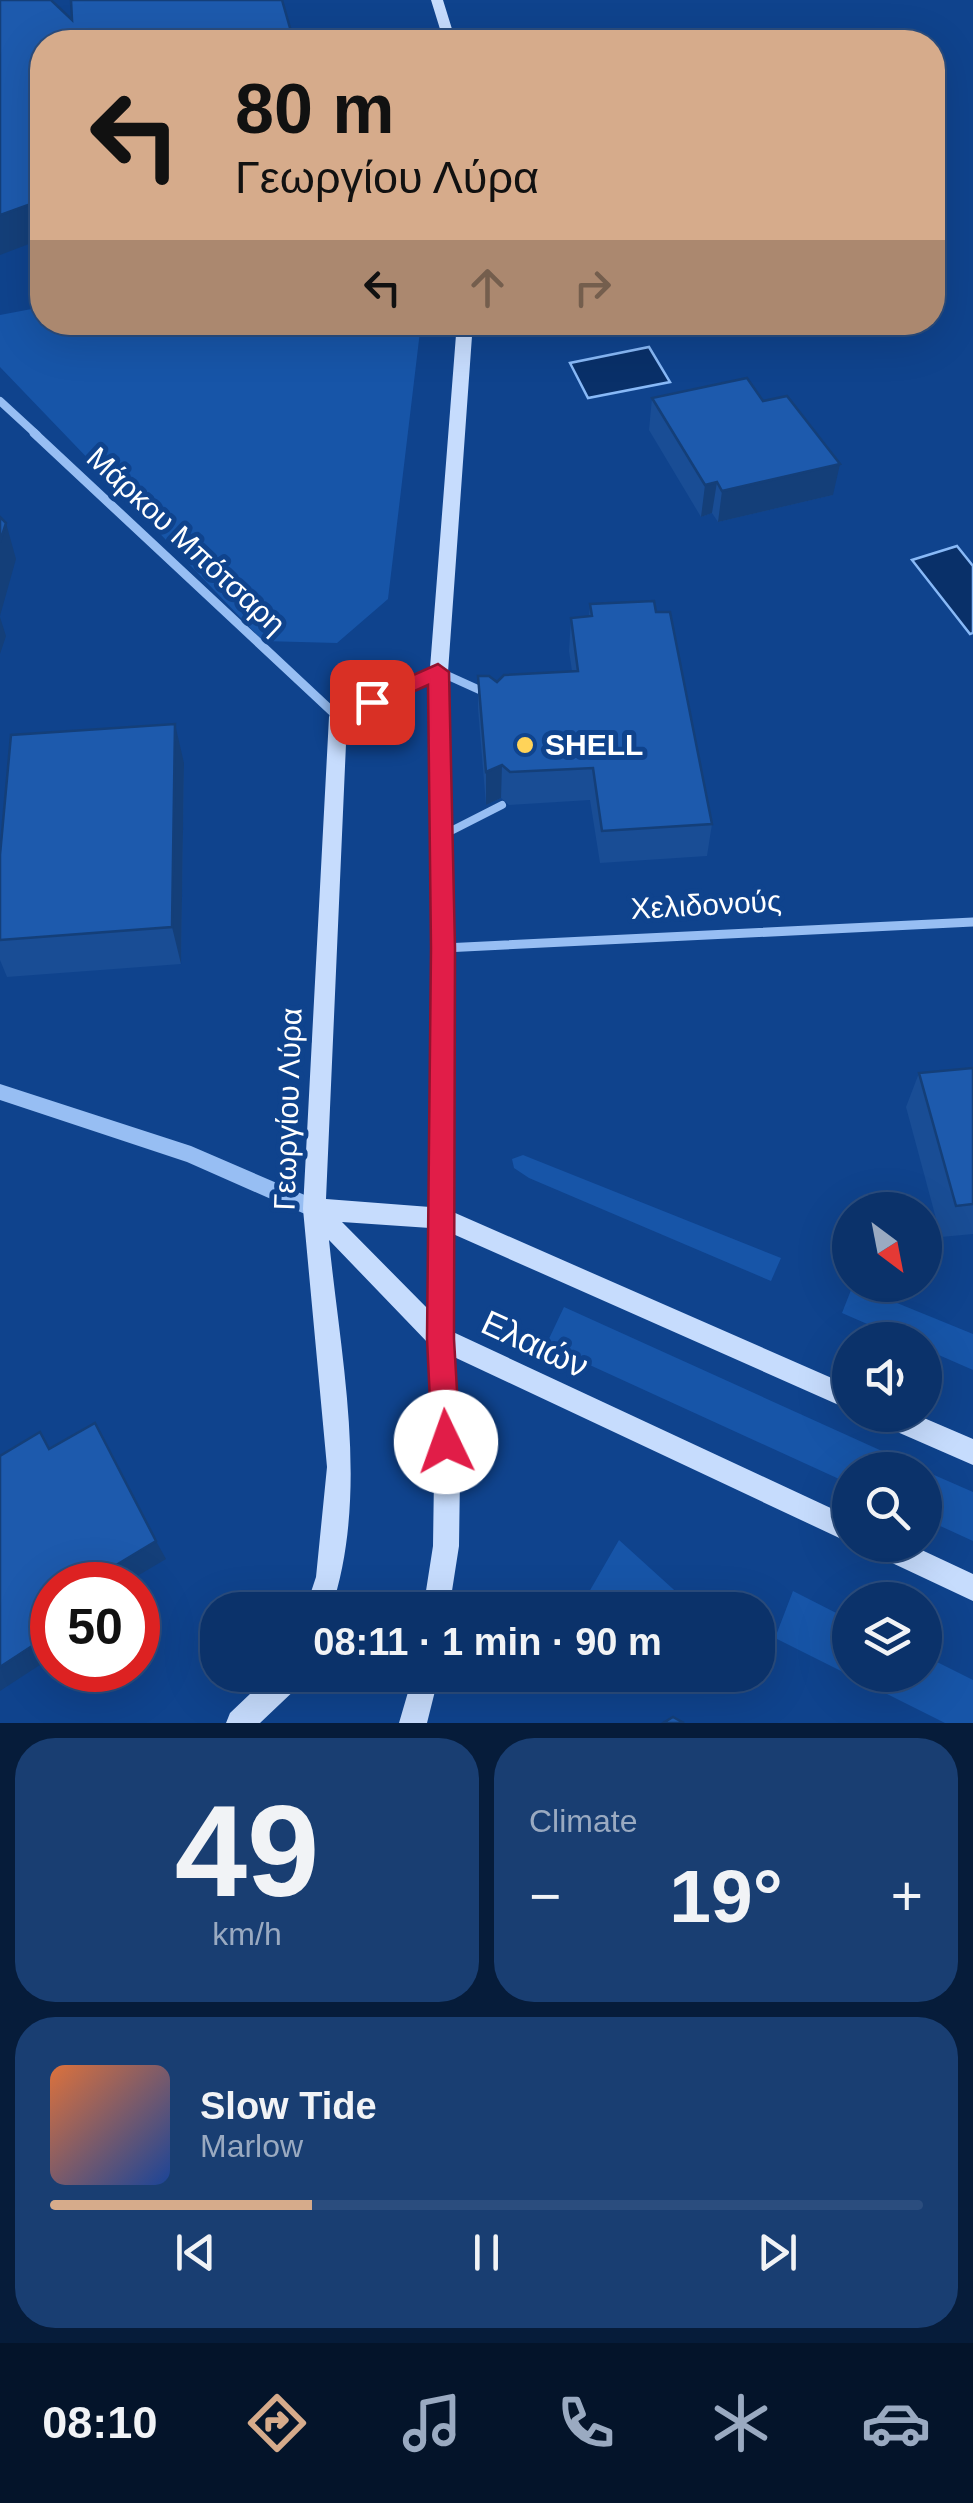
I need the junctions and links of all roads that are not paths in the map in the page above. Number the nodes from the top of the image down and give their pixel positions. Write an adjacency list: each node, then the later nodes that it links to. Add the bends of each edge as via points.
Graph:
1 (436, 0): 2 (main road)
2 (446, 30)
3 (464, 335): 5 (main road)
4 (0, 401): 7 (street, Μάρκου Μπότσαρη)
5 (438, 672): 6 (lane); 7 (main road); 9 (main road)
6 (496, 697)
7 (338, 718): 13 (main road, Γεωργίου Λύρα)
8 (502, 805): 9 (lane)
9 (441, 836): 11 (main road)
10 (973, 922): 11 (street, Χελιδονούς)
11 (443, 948): 14 (main road)
12 (0, 1092): 13 (street, via 190,1155)
13 (314, 1209): 14 (main road); 15 (main road, Ελαιών); 22 (main road, Γεωργίου Λύρα, via 340,1467)
14 (441, 1218): 15 (main road); 16 (main road)
15 (441, 1339): 19 (main road, Ελαιών); 23 (main road, via 447,1494)
16 (832, 1390)
17 (927, 1432): 18 (main road)
18 (973, 1452)
19 (832, 1522)
20 (918, 1562): 21 (main road)
21 (973, 1588)
22 (324, 1592)
23 (439, 1592)
24 (272, 1692): 26 (main road)
25 (421, 1692): 27 (main road)
26 (240, 1723)
27 (413, 1723)

